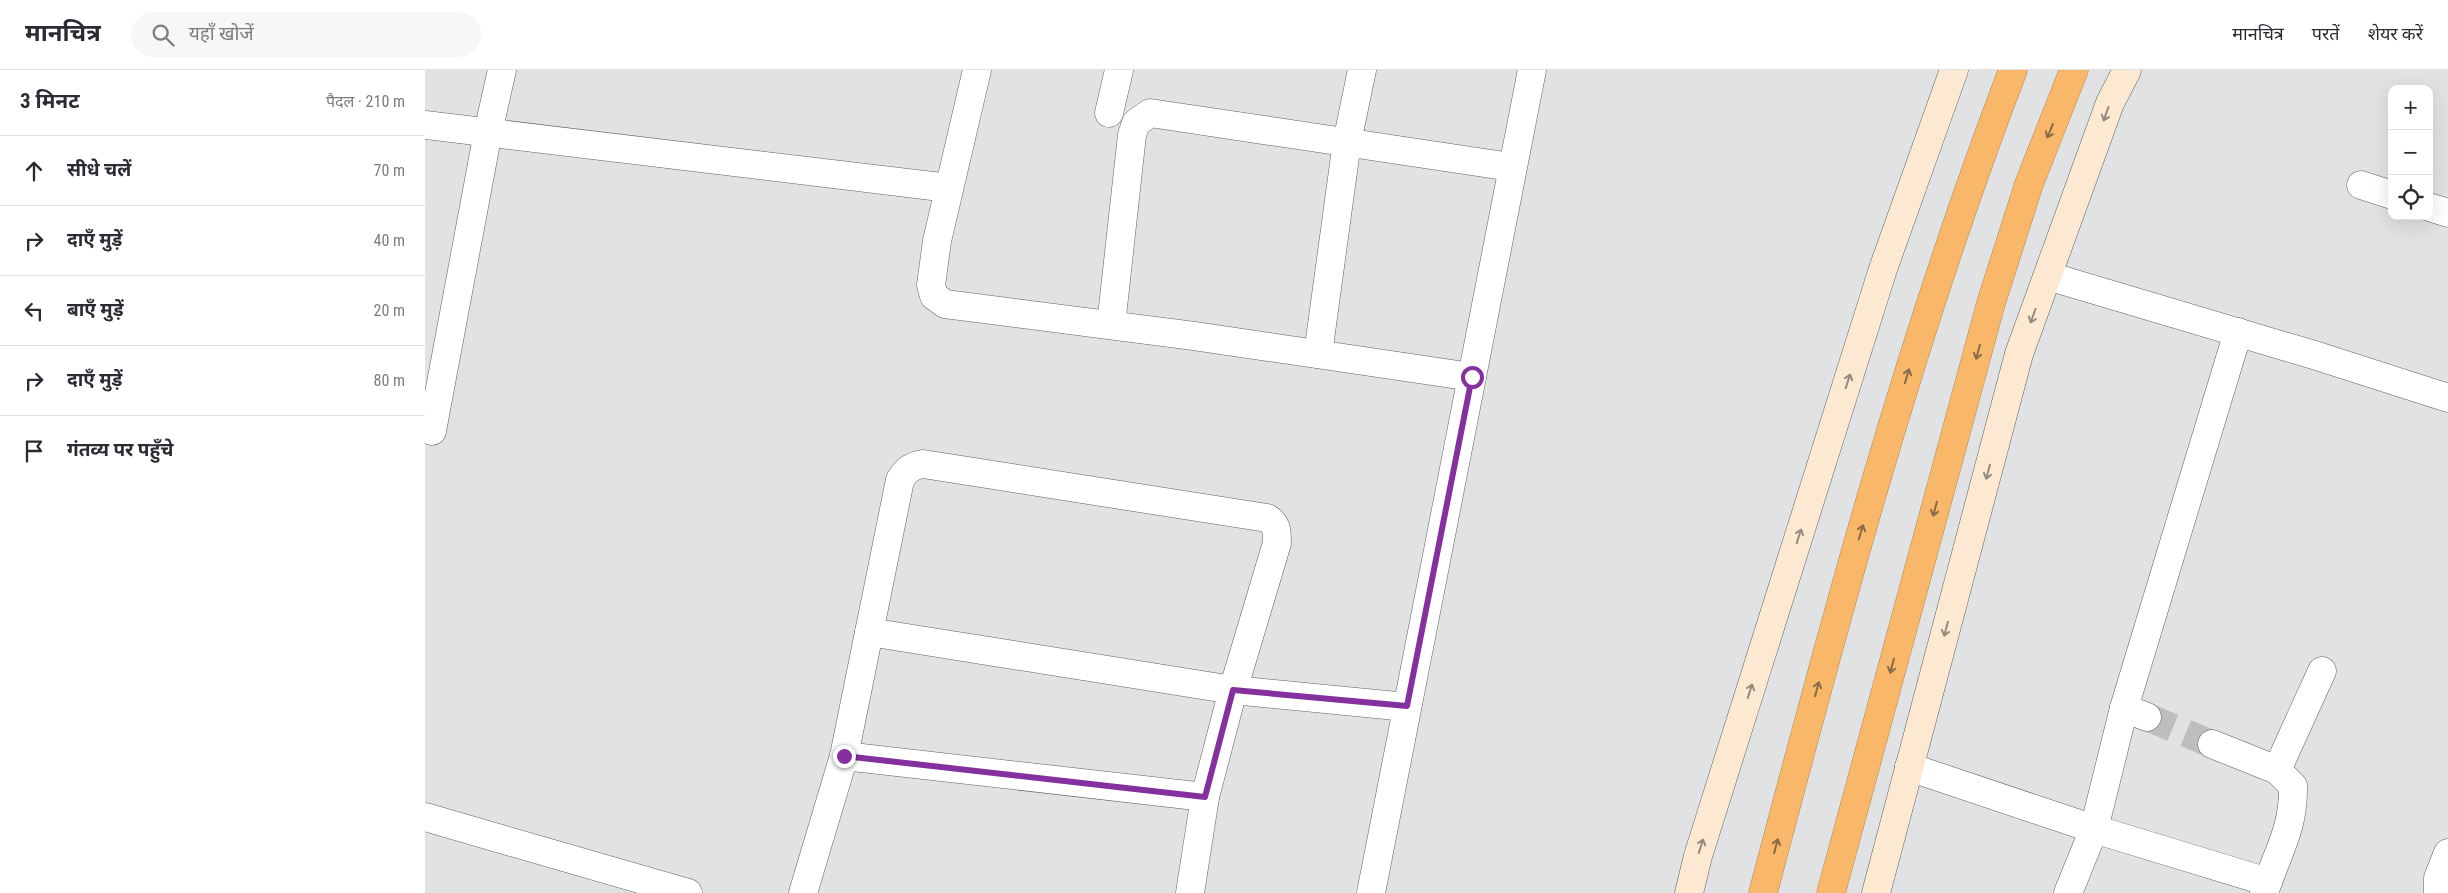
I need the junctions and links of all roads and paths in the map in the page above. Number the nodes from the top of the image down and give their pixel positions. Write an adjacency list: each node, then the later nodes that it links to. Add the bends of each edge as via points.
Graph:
1 (502, 70): 12 (street)
2 (977, 70): 16 (street)
3 (1119, 70): 10 (street)
4 (1361, 70): 13 (street)
5 (1531, 70): 14 (street)
6 (1954, 70): 44 (street, one-way to 6, via 1883,269)
7 (2013, 70): 45 (highway, one-way to 7, via 1837,612 1910,366)
8 (2074, 70): 46 (highway, one-way to 46, via 2029,184 1991,303)
9 (2127, 70): 20 (street, one-way to 20, via 2110,104)
10 (1109, 113)
11 (425, 124): 12 (street)
12 (488, 132): 16 (street); 26 (street)
13 (1347, 142): 14 (street); 21 (street, via 1151,113 1143,117 1136,123 1132,135); 23 (street)
14 (1511, 167): 24 (street)
15 (2361, 185): 17 (street)
16 (949, 188): 21 (street, via 931,285 934,296 945,304)
17 (2388, 194)
18 (2433, 208): 19 (street)
19 (2448, 213)
20 (2048, 276): 22 (street); 33 (street, one-way to 33, via 2019,354)
21 (1111, 325): 23 (street)
22 (2238, 332): 25 (street); 37 (street, via 2136,713)
23 (1318, 354): 24 (street)
24 (1472, 377): 30 (street)
25 (2448, 398)
26 (432, 431)
27 (869, 632): 29 (street); 29 (street, via 900,480 913,466 923,464 1180,504 1267,518 1274,523 1277,532 1277,542); 32 (street)
28 (2322, 671): 34 (street)
29 (1233, 690): 30 (street); 35 (street)
30 (1407, 706): 43 (street)
31 (2212, 744): 34 (street)
32 (844, 756): 35 (street); 41 (street)
33 (1909, 767): 37 (street); 47 (street)
34 (2277, 770): 39 (street, via 2293,786 2293,808 2289,829)
35 (1205, 797): 42 (street)
36 (425, 817): 40 (street)
37 (2095, 829): 39 (street); 48 (street)
38 (2448, 853): 49 (street, via 2438,878)
39 (2266, 888)
40 (688, 893)
41 (803, 893)
42 (1190, 893)
43 (1371, 893)
44 (1689, 893)
45 (1763, 893)
46 (1831, 893)
47 (1876, 893)
48 (2068, 893)
49 (2438, 893)

